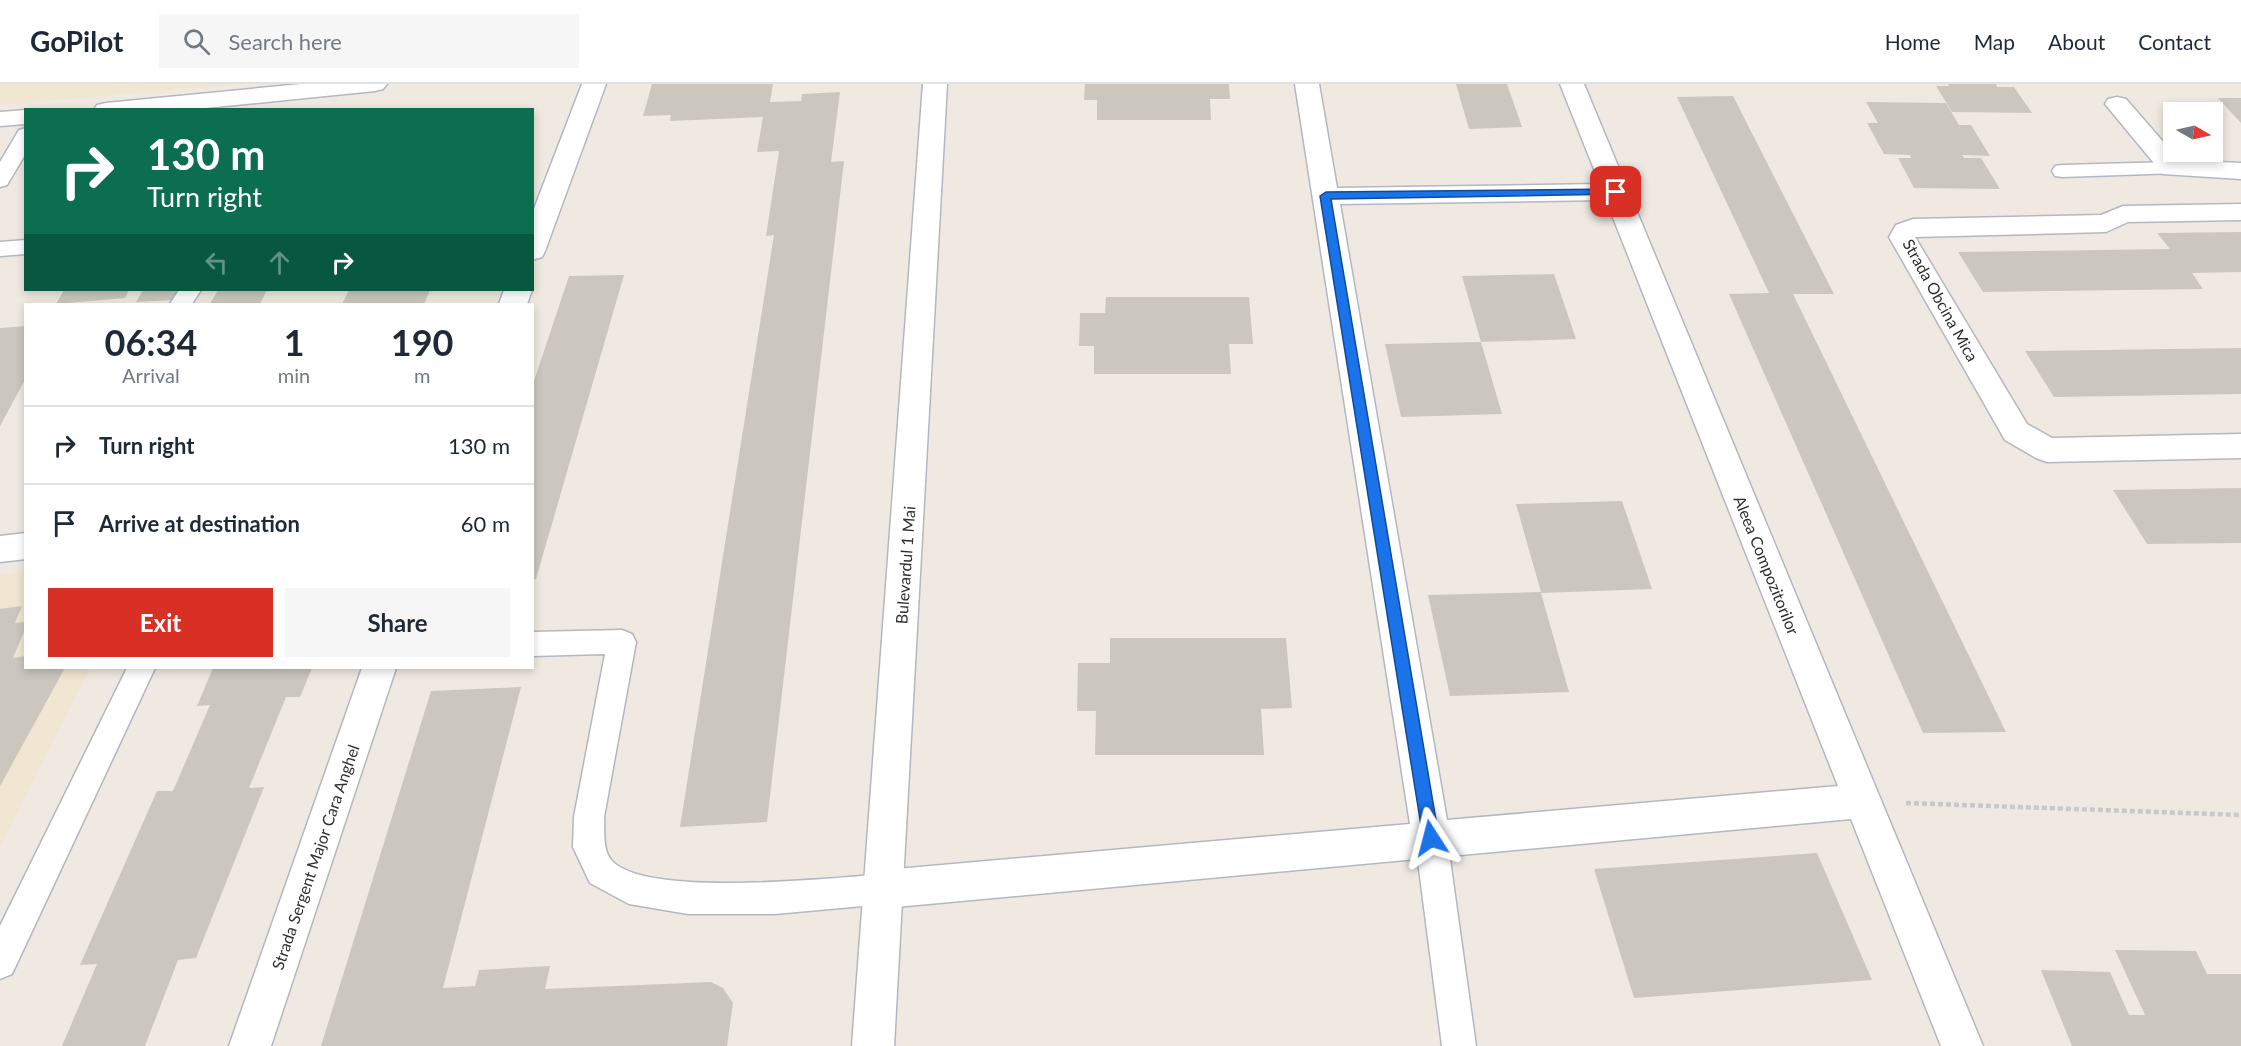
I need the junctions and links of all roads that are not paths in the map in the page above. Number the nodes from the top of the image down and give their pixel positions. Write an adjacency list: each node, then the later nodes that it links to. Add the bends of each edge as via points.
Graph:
1 (375, 84): 7 (street)
2 (594, 84): 18 (street)
3 (935, 84): 29 (street, Bulevardul 1 Mai)
4 (1307, 84): 16 (street)
5 (1572, 84): 15 (street, Aleea Compozitorilor)
6 (2117, 104): 11 (street)
7 (127, 108)
8 (24, 117): 9 (street)
9 (0, 119)
10 (24, 138): 14 (lane)
11 (2172, 168): 12 (lane); 13 (street)
12 (2062, 171)
13 (2241, 171)
14 (0, 180)
15 (1616, 192): 16 (street); 27 (street, Aleea Compozitorilor)
16 (1326, 196): 28 (street)
17 (2241, 212): 21 (street, Strada Obcina Mica, via 2123,214 2106,223 1913,228 1902,237 2016,432 2029,442 2047,450)
18 (534, 246)
19 (24, 247): 20 (lane)
20 (0, 249)
21 (2241, 446)
22 (24, 546): 23 (street)
23 (0, 549)
24 (534, 644): 29 (lane, via 622,642 589,817 589,847 601,872 629,889 688,898 775,898)
25 (141, 669): 30 (lane)
26 (379, 669): 31 (street, Strada Sergent Major Cara Anghel)
27 (1862, 801): 28 (street); 34 (street, Aleea Compozitorilor)
28 (1431, 838): 29 (street); 33 (lane)
29 (885, 889): 32 (street, Bulevardul 1 Mai)
30 (0, 962)
31 (250, 1046)
32 (873, 1046)
33 (1459, 1046)
34 (1962, 1046)

